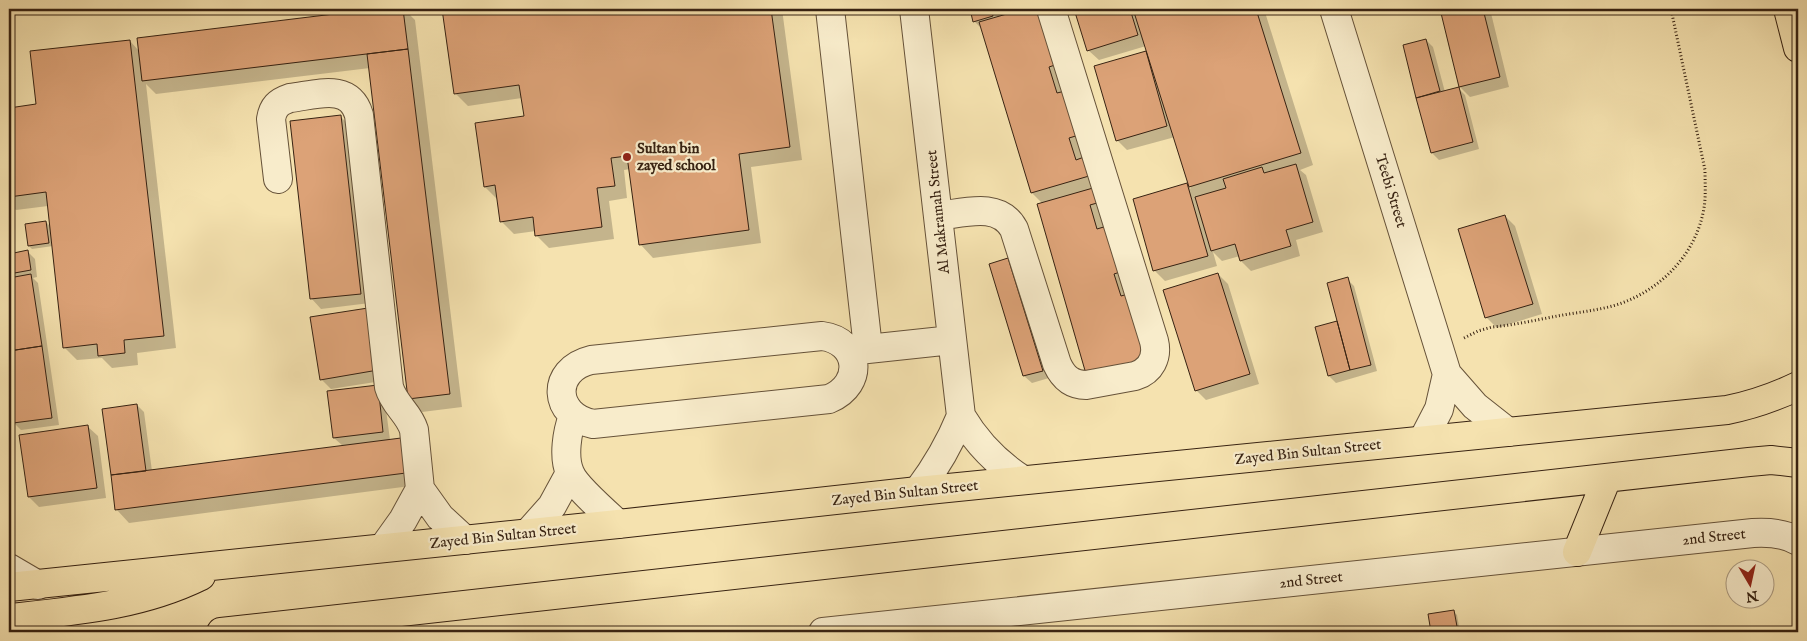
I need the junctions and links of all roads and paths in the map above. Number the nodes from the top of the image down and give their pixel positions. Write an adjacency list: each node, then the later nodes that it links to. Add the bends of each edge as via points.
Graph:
1 (830, 9): 11 (street)
2 (914, 9): 9 (street, Al Makramah Street)
3 (1051, 9): 9 (street, via 1154,340 1153,363 1135,376 1086,385 1071,382 1057,364 1010,221 990,211)
4 (1334, 9): 12 (street, Teebi Street)
5 (1671, 9): 12 (path, via 1705,170 1706,189 1699,226 1682,260 1652,289 1634,299 1614,306 1485,329 1465,337)
6 (1788, 9): 7 (main road)
7 (1798, 48)
8 (278, 179): 22 (street, via 271,119 276,105 290,98 337,92 352,100 359,115 389,388 414,430)
9 (938, 216): 10 (street, Al Makramah Street)
10 (952, 340): 11 (street); 15 (street, Al Makramah Street)
11 (858, 350): 14 (street, via 853,360 852,379 839,395 829,399 593,424); 14 (street, via 822,336 586,361 571,368 562,387 565,408)
12 (1444, 364): 16 (street, Teebi Street, via 1474,406); 17 (street, via 1439,409)
13 (1798, 386): 16 (main road, Zayed Bin Sultan Street, via 1768,399 1727,410)
14 (572, 416): 19 (street, via 566,441)
15 (961, 416): 21 (street, Al Makramah Street, via 987,453); 23 (street, via 942,455)
16 (1508, 432): 17 (main road, Zayed Bin Sultan Street)
17 (1423, 440): 21 (main road, Zayed Bin Sultan Street)
18 (1798, 463): 20 (main road, via 1770,460)
19 (570, 474): 24 (street); 25 (street, via 552,506)
20 (1607, 478): 29 (main road); 33 (main road)
21 (1023, 480): 23 (main road, Zayed Bin Sultan Street)
22 (420, 489): 26 (street, via 440,516); 28 (street)
23 (918, 491): 24 (main road, Zayed Bin Sultan Street)
24 (618, 524): 25 (main road, Zayed Bin Sultan Street)
25 (528, 533): 26 (main road, Zayed Bin Sultan Street)
26 (465, 540): 28 (main road, Zayed Bin Sultan Street)
27 (1798, 541): 29 (street, 2nd Street, via 1768,532)
28 (383, 548): 30 (main road, Zayed Bin Sultan Street)
29 (1577, 552): 34 (street, 2nd Street)
30 (220, 566): 31 (main road, Zayed Bin Sultan Street); 32 (main road, via 144,598 88,609)
31 (16, 582)
32 (9, 618)
33 (221, 632)
34 (823, 632)

